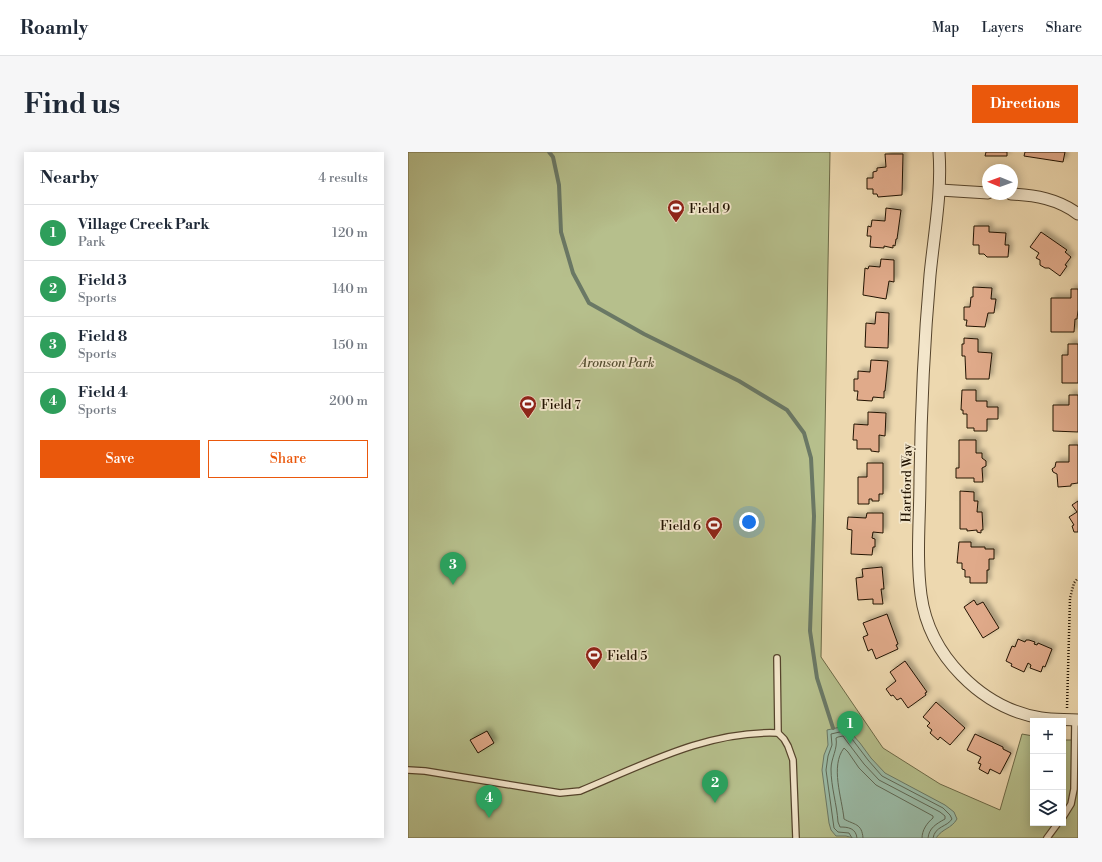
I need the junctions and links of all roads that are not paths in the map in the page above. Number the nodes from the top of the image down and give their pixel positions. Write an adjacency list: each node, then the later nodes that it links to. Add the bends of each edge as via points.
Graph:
1 (939, 152): 2 (street, Hartford Way)
2 (940, 190): 3 (street); 7 (street, Hartford Way, via 927,309 922,402 919,573 924,608 934,638 947,659 963,677 982,692 1006,706 1030,715)
3 (982, 193)
4 (1018, 195): 5 (street, via 1052,200)
5 (1078, 214)
6 (777, 658): 8 (lane)
7 (1077, 720): 10 (lane, via 1074,789 1071,804)
8 (778, 732): 9 (lane, via 722,737 701,742 580,791 560,793); 12 (lane, via 784,738 793,760)
9 (408, 770)
10 (1066, 812)
11 (1056, 826): 13 (lane)
12 (796, 838)
13 (1047, 838)

